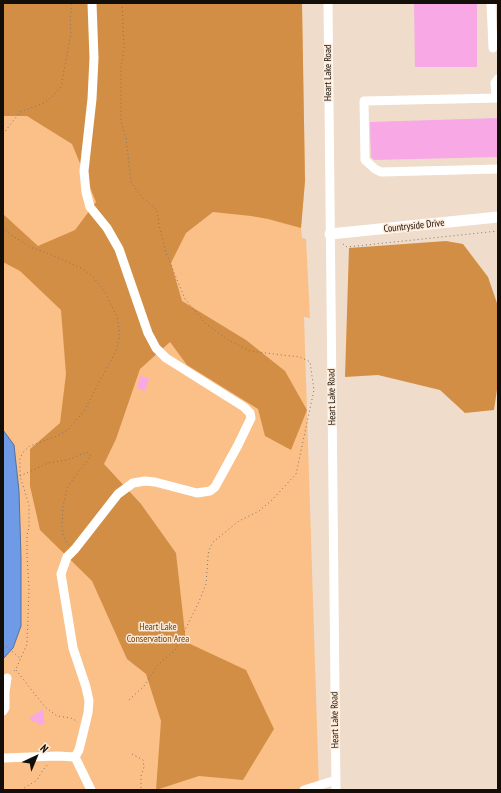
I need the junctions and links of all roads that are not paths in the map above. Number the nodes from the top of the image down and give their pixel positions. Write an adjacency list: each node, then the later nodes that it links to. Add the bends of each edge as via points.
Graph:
1 (92, 3): 13 (street, via 94,58 84,171 90,207 107,228 119,249 148,333 156,348 166,358 244,407 251,418 216,487 210,491 197,493 145,481 132,483 118,494 67,557 61,574 73,648 89,701 88,714)
2 (328, 3): 9 (street, Heart Lake Road)
3 (492, 3): 4 (street)
4 (493, 48)
5 (498, 79): 6 (street, via 495,83)
6 (497, 98): 7 (street, via 364,101 364,153 365,160 381,172)
7 (498, 169)
8 (498, 217): 9 (main road, Countryside Drive)
9 (330, 234): 14 (street, Heart Lake Road)
10 (7, 678): 11 (street)
11 (3, 711)
12 (3, 758): 13 (street)
13 (75, 758): 15 (street)
14 (336, 780): 16 (street); 17 (street, Heart Lake Road)
15 (91, 790)
16 (304, 790)
17 (336, 790)

